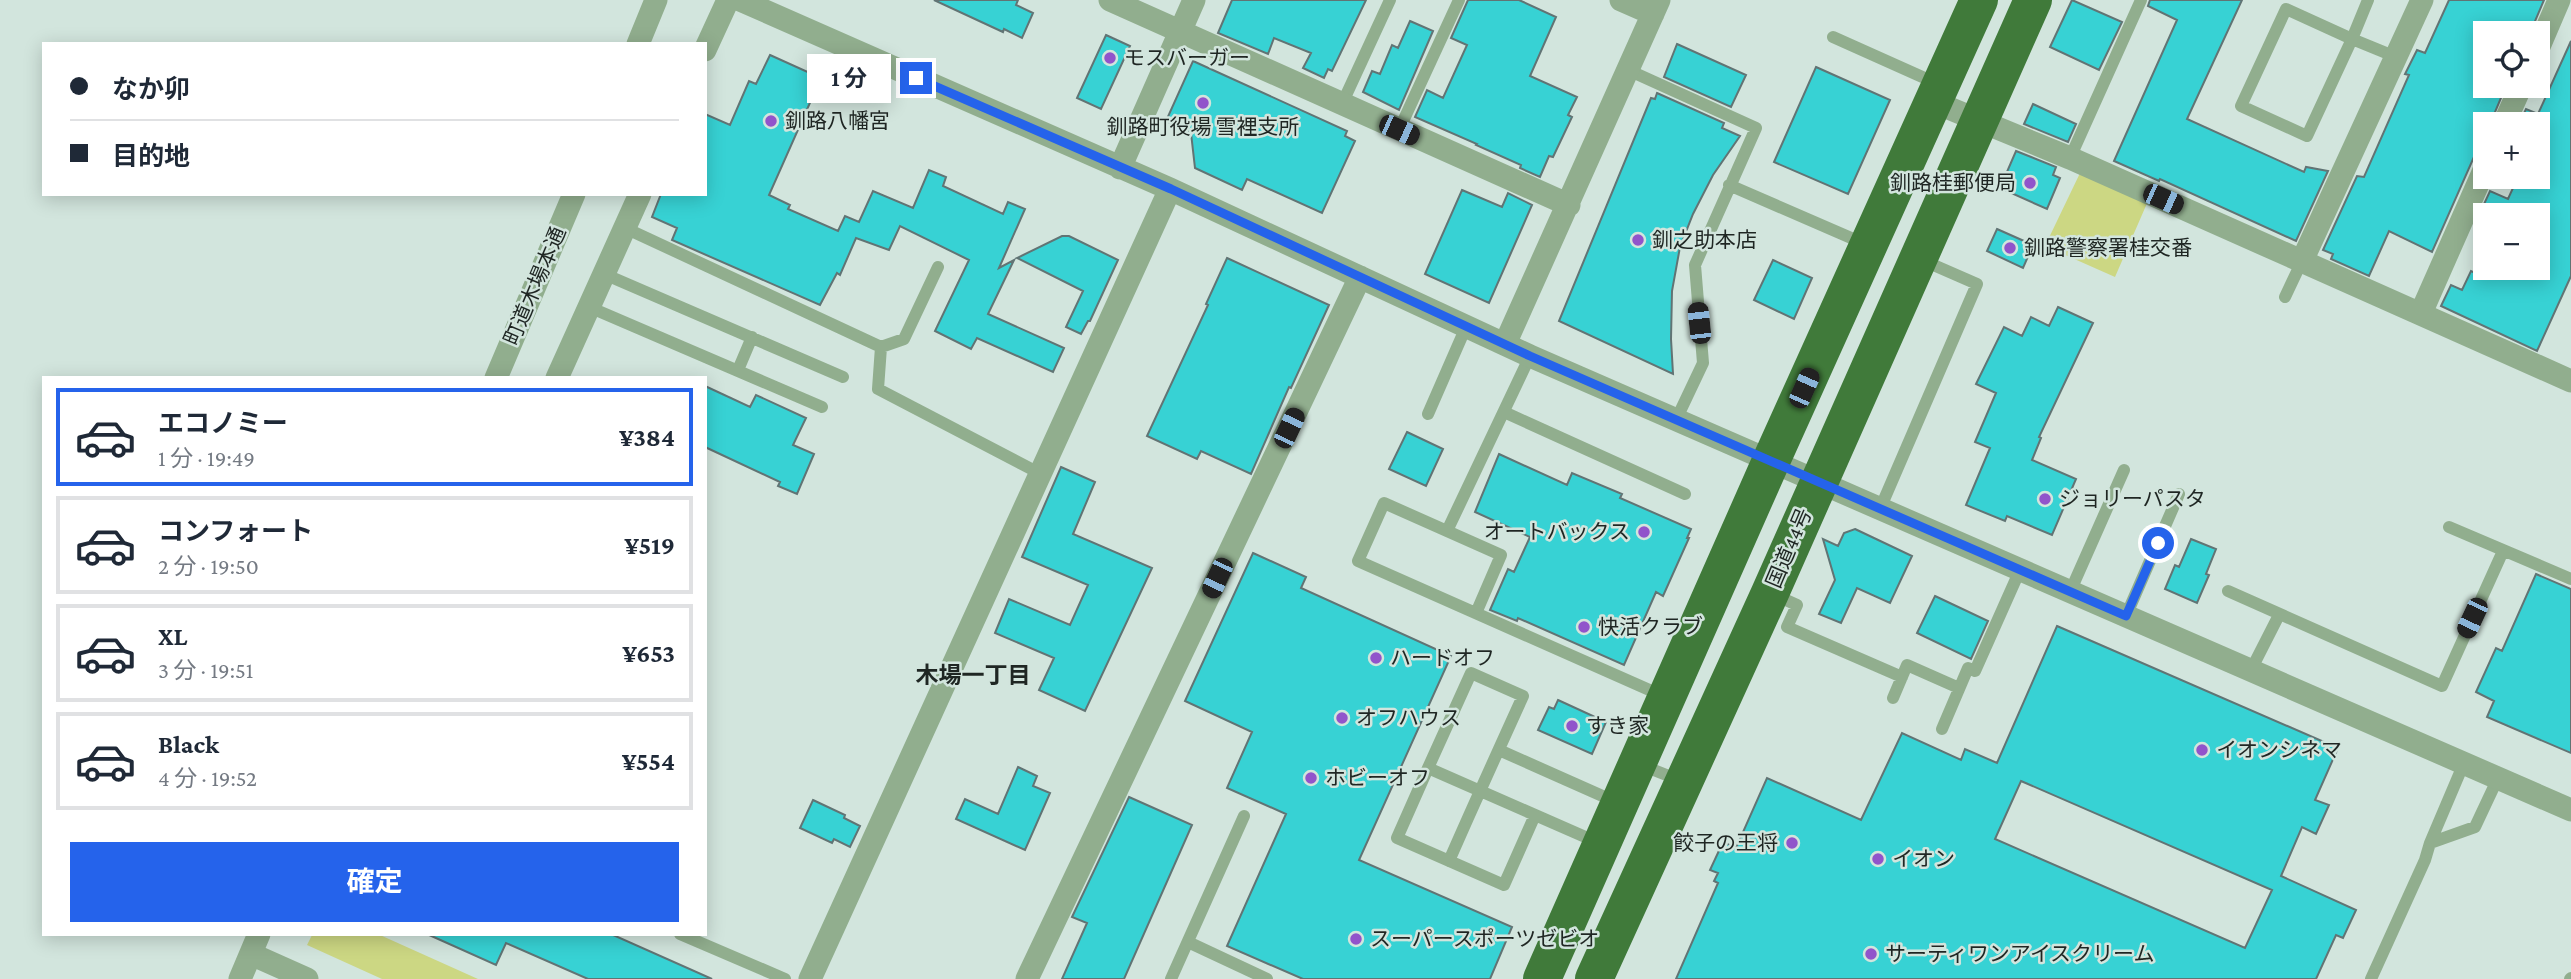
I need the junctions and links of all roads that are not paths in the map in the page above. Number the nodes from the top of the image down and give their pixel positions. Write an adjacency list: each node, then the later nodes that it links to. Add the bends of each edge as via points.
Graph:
1 (656, 0): 20 (street)
2 (728, 0): 21 (street)
3 (740, 0): 29 (street)
4 (1110, 0): 17 (street)
5 (1194, 0): 17 (street)
6 (1390, 0): 25 (lane)
7 (1459, 0): 27 (lane)
8 (1621, 0): 15 (street)
9 (1979, 0): 24 (highway)
10 (2033, 0): 26 (highway, 国道44号)
11 (2141, 0): 28 (lane)
12 (2368, 0): 19 (lane)
13 (2422, 0): 22 (street)
14 (2559, 0): 16 (street)
15 (1656, 7): 23 (street)
16 (2550, 21)
17 (1180, 31): 25 (street); 29 (street)
18 (1833, 37): 24 (lane)
19 (2352, 39): 19 (lane, via 2307,136 2241,106 2286,9); 22 (lane)
20 (639, 42)
21 (707, 46)
22 (2396, 57): 39 (street)
23 (1628, 70): 30 (lane, via 1756,128); 35 (street)
24 (1938, 94): 26 (street); 37 (highway)
25 (1342, 104): 27 (street)
26 (1981, 121): 28 (street); 38 (highway, 国道44号)
27 (1399, 130): 35 (street)
28 (2070, 158): 39 (street)
29 (1120, 169): 31 (street)
30 (1729, 185): 37 (lane); 59 (lane, via 1695,265 1703,363)
31 (1171, 189): 42 (street); 62 (street)
32 (2476, 189): 45 (street)
33 (573, 196): 52 (street, 町道木場本通)
34 (639, 196): 36 (street)
35 (1569, 205): 48 (street)
36 (625, 228): 41 (street); 49 (lane)
37 (1869, 246): 60 (highway)
38 (1919, 258): 63 (highway, 国道44号); 66 (lane, via 1977,284)
39 (2302, 261): 43 (lane); 45 (street)
40 (938, 267): 49 (lane, via 904,339)
41 (604, 274): 44 (street); 47 (lane)
42 (1360, 277): 46 (street); 105 (street)
43 (2285, 297)
44 (589, 307): 51 (lane); 53 (street)
45 (2421, 313): 55 (street)
46 (1466, 327): 48 (street); 58 (lane)
47 (752, 337): 51 (lane); 54 (lane)
48 (1505, 344): 50 (street)
49 (881, 347): 62 (lane, via 878,389)
50 (1530, 356): 57 (lane); 59 (street)
51 (738, 370): 56 (lane)
52 (497, 376)
53 (558, 376)
54 (843, 377)
55 (2571, 380)
56 (822, 407)
57 (1504, 412): 64 (lane); 68 (lane)
58 (1428, 414)
59 (1676, 419): 60 (street)
60 (1771, 461): 63 (street); 81 (highway)
61 (2124, 470): 73 (lane)
62 (1041, 474): 104 (street)
63 (1818, 482): 66 (street); 74 (highway, 国道44号)
64 (1685, 494)
65 (2179, 494): 77 (lane)
66 (1880, 509): 70 (street)
67 (2449, 527): 69 (lane)
68 (1447, 531): 75 (lane, via 1501,555); 75 (lane, via 1384,503 1358,561)
69 (2503, 551): 71 (lane); 76 (lane, via 2442,686)
70 (2020, 570): 73 (street); 80 (lane, via 1975,671 1968,668)
71 (2571, 579)
72 (2228, 590): 76 (lane)
73 (2070, 592): 77 (street)
74 (1770, 593): 79 (lane, via 1797,605 1787,627); 89 (highway, 国道44号)
75 (1476, 613): 81 (lane)
76 (2279, 615): 78 (lane)
77 (2126, 616): 78 (street)
78 (2251, 670): 85 (street)
79 (1902, 677): 80 (lane, via 1907,665); 82 (lane)
80 (1959, 688): 83 (lane)
81 (1666, 698): 86 (highway)
82 (1893, 698)
83 (1942, 729)
84 (1499, 750): 87 (lane, via 1523,696 1471,673); 90 (lane); 91 (lane)
85 (2464, 763): 88 (street); 95 (lane)
86 (1637, 764): 89 (lane); 91 (highway)
87 (1428, 768): 90 (lane); 97 (lane, via 1397,838)
88 (2498, 778): 92 (street); 95 (lane, via 2475,827)
89 (1683, 781): 109 (highway, 国道44号)
90 (1480, 791): 93 (lane); 97 (lane)
91 (1619, 803): 96 (highway)
92 (2571, 810)
93 (1535, 815): 96 (lane); 97 (lane, via 1504,885)
94 (1244, 816): 99 (lane)
95 (2430, 843): 110 (lane)
96 (1601, 845): 108 (highway)
97 (1449, 861)
98 (685, 936): 103 (lane)
99 (1188, 942): 106 (lane); 107 (lane)
100 (255, 944): 101 (street); 102 (street)
101 (240, 979)
102 (307, 979)
103 (785, 979)
104 (810, 979)
105 (1027, 979)
106 (1171, 979)
107 (1267, 979)
108 (1542, 979)
109 (1594, 979)
110 (2371, 979)

